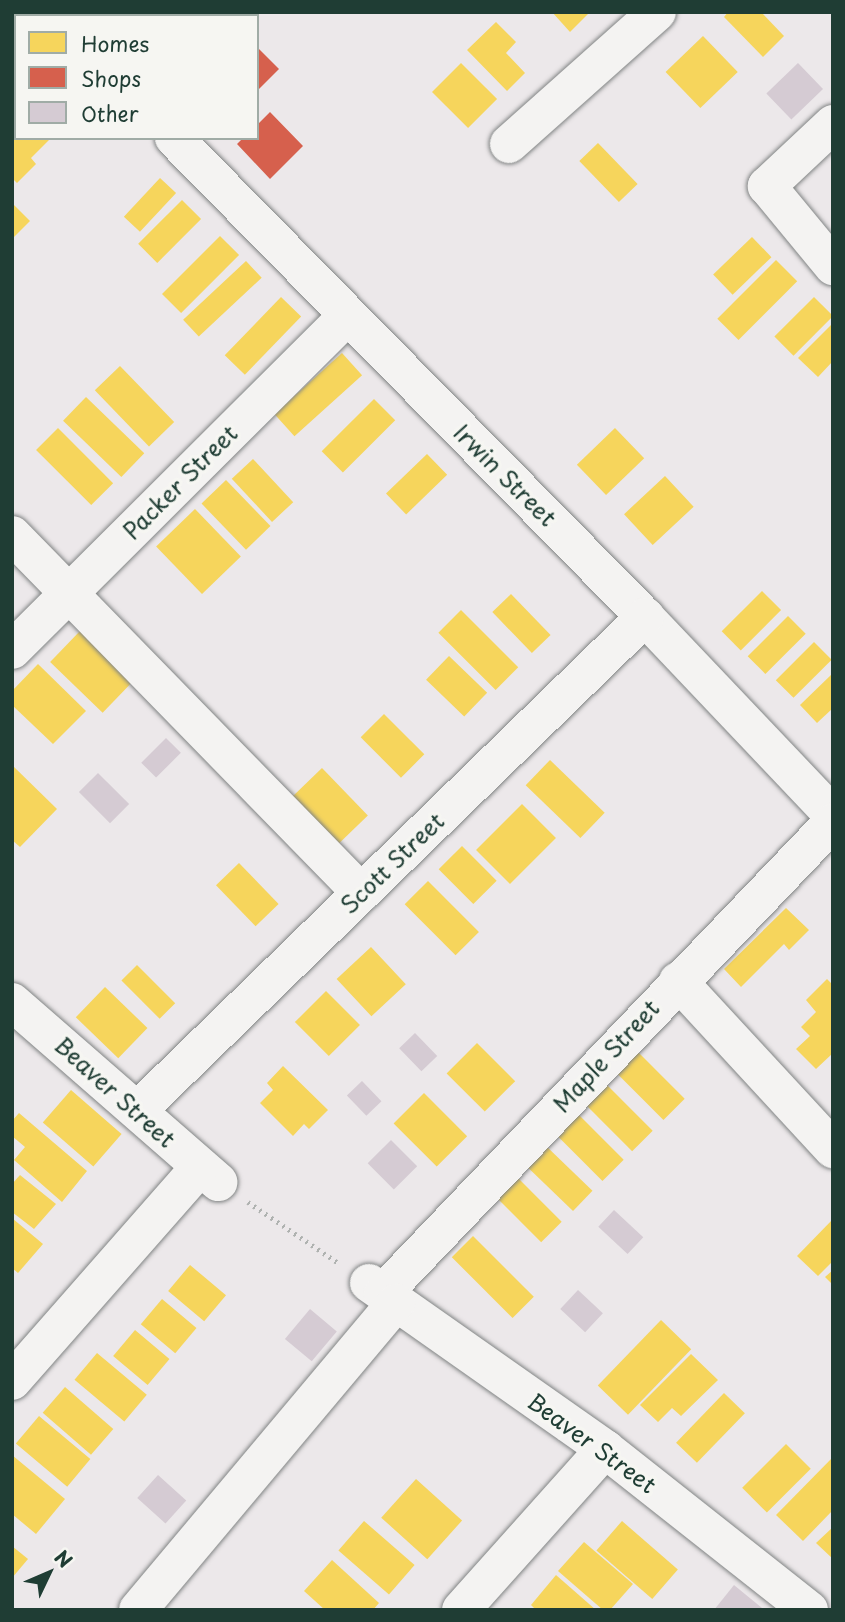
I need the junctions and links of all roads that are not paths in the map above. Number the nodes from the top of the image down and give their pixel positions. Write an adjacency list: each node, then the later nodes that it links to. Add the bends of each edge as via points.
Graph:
1 (657, 12): 4 (street)
2 (833, 124): 5 (street, via 767,186)
3 (176, 140): 6 (street, Irwin Street)
4 (509, 144)
5 (833, 267)
6 (348, 315): 8 (street, Packer Street); 9 (street, Irwin Street)
7 (12, 535): 8 (street)
8 (70, 592): 10 (street, Packer Street); 13 (street)
9 (645, 617): 11 (street, Irwin Street); 13 (street, Scott Street)
10 (12, 650)
11 (833, 815)
12 (833, 822): 14 (street, Maple Street)
13 (361, 893): 16 (street, Scott Street)
14 (678, 981): 17 (street); 18 (street, Maple Street)
15 (12, 1002): 16 (street, Beaver Street)
16 (139, 1109): 19 (street, Beaver Street, via 208,1175)
17 (833, 1149)
18 (383, 1293): 20 (street, Beaver Street); 22 (street, Maple Street)
19 (12, 1381)
20 (605, 1449): 21 (street, Beaver Street); 23 (street)
21 (797, 1606)
22 (138, 1610)
23 (461, 1610)

